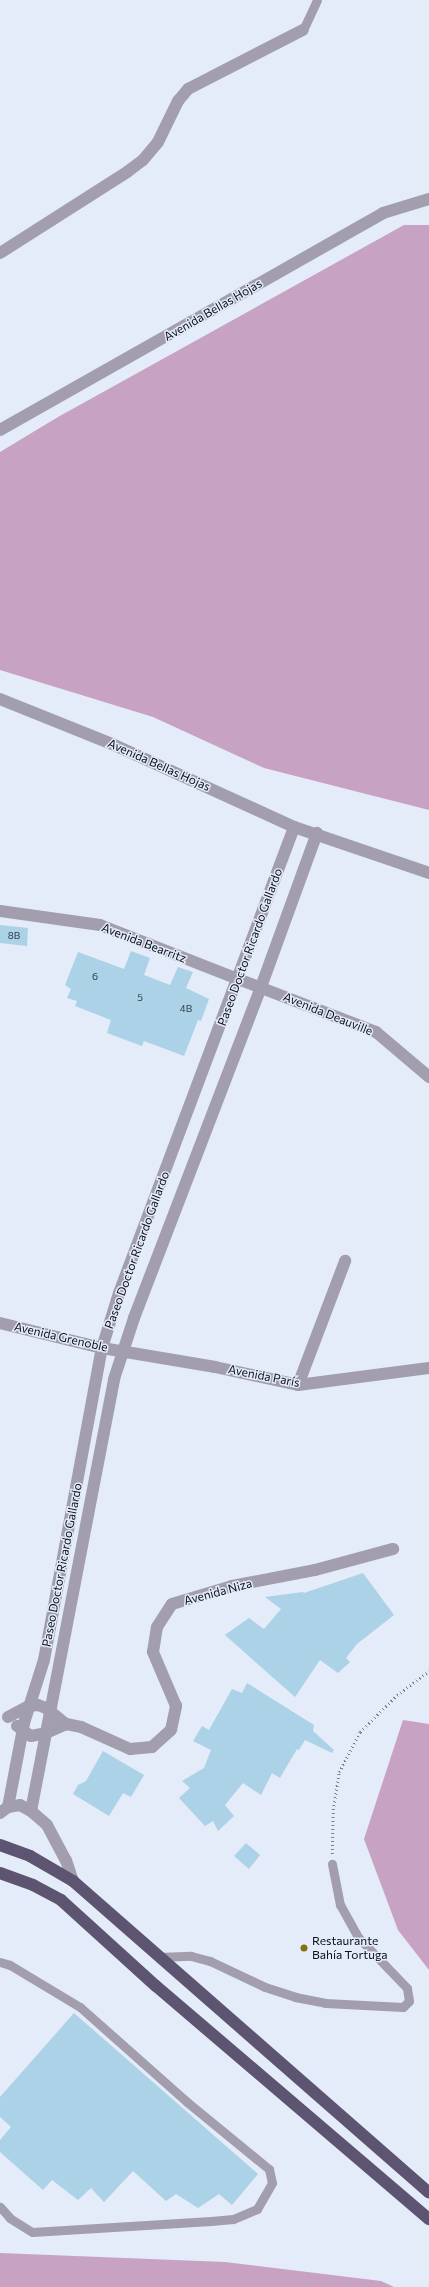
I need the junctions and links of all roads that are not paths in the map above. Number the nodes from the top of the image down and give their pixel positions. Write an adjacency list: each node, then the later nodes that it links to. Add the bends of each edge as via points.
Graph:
1 (317, 0): 2 (lane)
2 (303, 30): 4 (street, via 188,90 178,101 158,142 143,160)
3 (429, 199): 5 (street, Avenida Bellas Hojas, via 383,213)
4 (0, 253)
5 (0, 430)
6 (0, 699): 7 (street, Avenida Bellas Hojas, via 112,744)
7 (294, 827): 8 (street, Avenida Bellas Hojas); 11 (street, Paseo Doctor Ricardo Gallardo)
8 (317, 833): 9 (street, Avenida Bellas Hojas); 12 (street, Paseo Doctor Ricardo Gallardo)
9 (429, 874)
10 (0, 911): 11 (street, Avenida Bearritz, via 100,925)
11 (238, 979): 12 (street, Avenida Bearritz); 16 (street, Paseo Doctor Ricardo Gallardo, via 119,1293)
12 (261, 987): 13 (street, Avenida Deauville, via 376,1032); 17 (street, Paseo Doctor Ricardo Gallardo)
13 (429, 1077)
14 (345, 1261): 19 (street)
15 (0, 1323): 16 (street, Avenida Grenoble)
16 (102, 1348): 17 (street, Avenida Grenoble); 21 (street, Paseo Doctor Ricardo Gallardo, via 44,1660)
17 (123, 1352): 19 (street, Avenida París, via 215,1367); 22 (street, Paseo Doctor Ricardo Gallardo, via 114,1379)
18 (429, 1368): 19 (street, Avenida París)
19 (298, 1385)
20 (393, 1549): 24 (street, Avenida Niza, via 315,1570 232,1586 172,1604 157,1627 154,1652 176,1706 171,1730 152,1748 130,1749 81,1727)
21 (29, 1706): 22 (street, Avenida Niza, via 38,1705); 23 (street); 25 (street, Paseo Doctor Ricardo Gallardo)
22 (50, 1712): 24 (street, Avenida Niza); 26 (street, Paseo Doctor Ricardo Gallardo)
23 (4, 1716): 25 (street)
24 (66, 1724): 26 (street)
25 (22, 1731): 26 (street, via 31,1736); 27 (street, Paseo Doctor Ricardo Gallardo)
26 (46, 1733): 28 (street, Paseo Doctor Ricardo Gallardo)
27 (4, 1810): 28 (street, Paseo Doctor Ricardo Gallardo, via 20,1805)
28 (31, 1811): 32 (street, Paseo Doctor Ricardo Gallardo, via 47,1825 59,1844)
29 (0, 1845): 32 (highway, via 30,1856)
30 (332, 1864): 33 (lane, via 340,1905 358,1937 407,1988 409,2000 403,2008 325,2003 295,1997 265,1987 210,1961 191,1956)
31 (0, 1873): 37 (highway, via 33,1885 61,1900 156,1986)
32 (73, 1881): 33 (highway)
33 (158, 1957): 35 (highway)
34 (0, 1962): 36 (lane, via 10,1965 80,2007 187,2102 269,2169 272,2176 266,2197 257,2209 234,2219 32,2232 10,2218)
35 (429, 2193)
36 (0, 2207)
37 (429, 2219)

